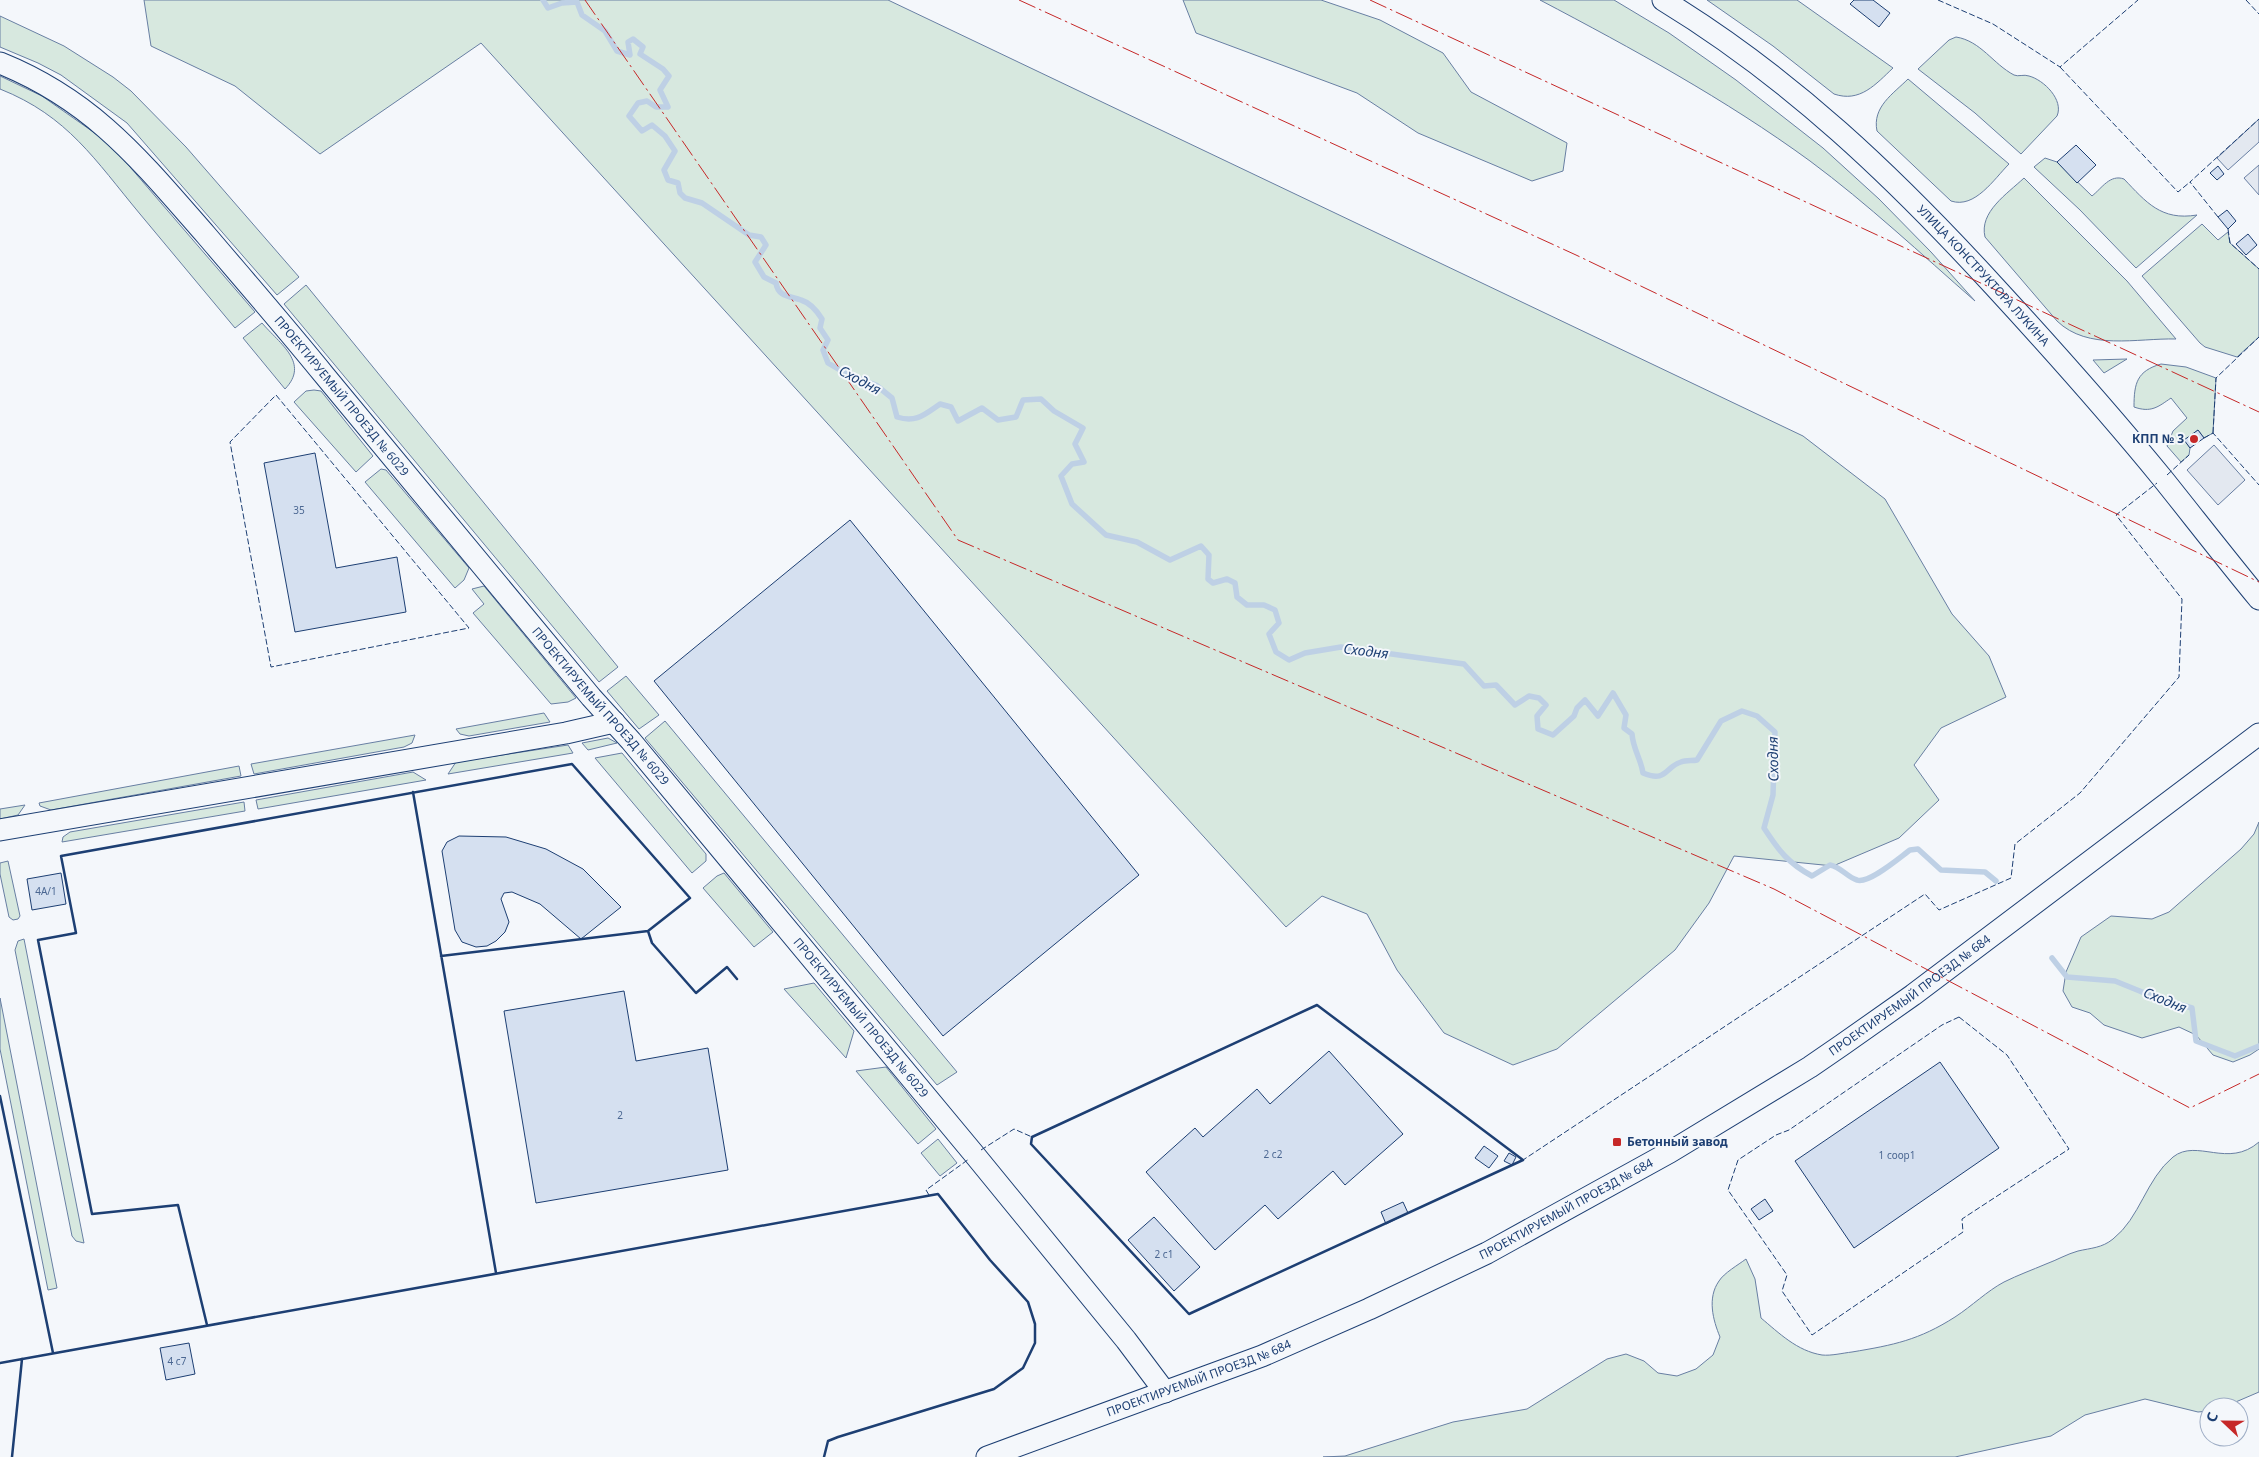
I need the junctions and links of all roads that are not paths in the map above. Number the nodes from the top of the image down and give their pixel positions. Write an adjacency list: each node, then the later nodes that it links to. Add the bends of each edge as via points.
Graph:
1 (1663, 0): 3 (street, УЛИЦА КОНСТРУКТОРА ЛУКИНА, via 1811,105 1896,183 2061,358)
2 (0, 63): 4 (street, ПРОЕКТИРУЕМЫЙ ПРОЕЗД № 6029, via 61,92 88,111 134,154 269,308)
3 (2259, 598)
4 (614, 722): 6 (street, via 566,733); 7 (street, ПРОЕКТИРУЕМЫЙ ПРОЕЗД № 6029, via 974,1154)
5 (2259, 734): 7 (street, ПРОЕКТИРУЕМЫЙ ПРОЕЗД № 684, via 1913,995 1810,1067 1722,1121 1583,1201 1451,1271 1262,1356)
6 (0, 830)
7 (1165, 1392): 8 (street, ПРОЕКТИРУЕМЫЙ ПРОЕЗД № 684)
8 (987, 1457)

